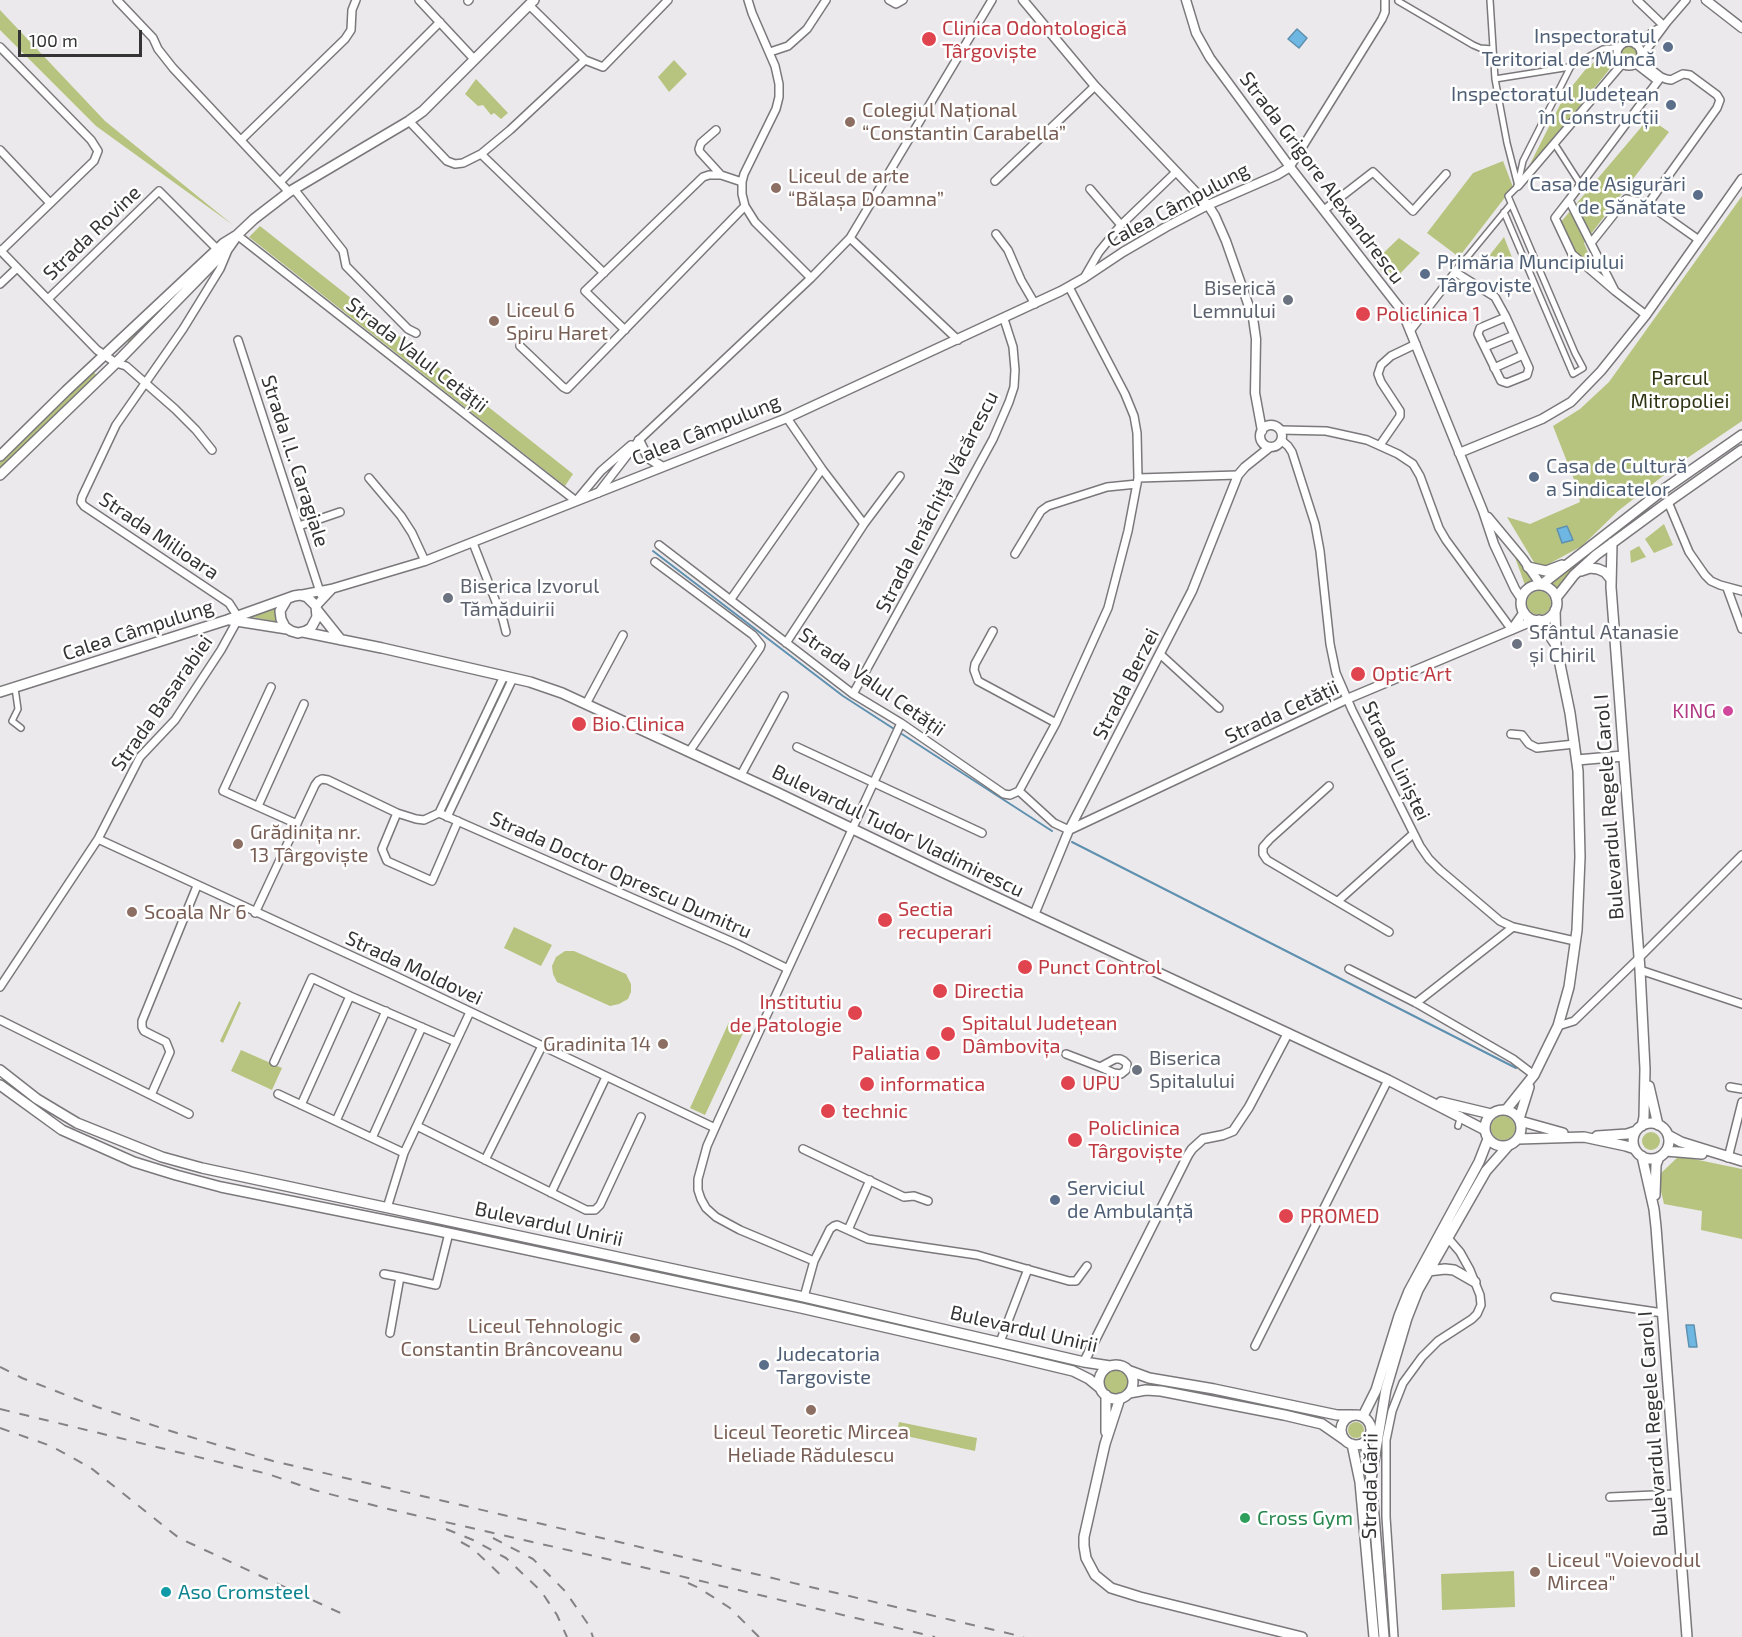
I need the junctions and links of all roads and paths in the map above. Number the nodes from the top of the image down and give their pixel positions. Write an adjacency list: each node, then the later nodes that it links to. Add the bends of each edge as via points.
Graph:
1 (117, 0): 37 (street, via 153,38 172,68)
2 (356, 0): 37 (street, via 351,30 345,39)
3 (419, 0): 19 (street)
4 (668, 0): 28 (street, via 603,67)
5 (748, 0): 26 (street)
6 (826, 0): 26 (street, via 807,28 788,46)
7 (889, 0): 8 (street, via 896,4)
8 (903, 0)
9 (1023, 0): 34 (street)
10 (1186, 0): 41 (street, Strada Grigore Alexandrescu, via 1206,51)
11 (1385, 0): 41 (street, via 1382,19)
12 (1490, 0): 25 (street)
13 (1637, 0): 20 (street)
14 (1686, 0): 20 (street)
15 (1706, 0): 21 (street)
16 (990, 1): 64 (street)
17 (1398, 1): 25 (street, via 1473,45)
18 (532, 2): 27 (main road); 28 (street)
19 (440, 22): 27 (street); 47 (street)
20 (1665, 23): 22 (street); 29 (street)
21 (1742, 28)
22 (1635, 45): 24 (street, via 1627,43); 29 (street, via 1640,49)
23 (0, 47): 54 (street, via 98,151 94,161)
24 (1620, 47): 30 (street, via 1617,56); 31 (street, via 1603,49)
25 (1492, 49): 32 (street)
26 (770, 52): 48 (street, via 779,97)
27 (474, 59): 35 (main road)
28 (585, 60): 40 (street)
29 (1639, 61): 30 (street, via 1628,66); 33 (street)
30 (1622, 64): 38 (street)
31 (1571, 66): 32 (street); 50 (street, via 1523,161)
32 (1495, 79): 50 (street)
33 (1659, 79): 49 (street); 56 (street, via 1690,75 1720,100)
34 (1095, 86): 42 (street); 46 (street)
35 (409, 122): 40 (street, via 447,161 463,163); 52 (main road)
36 (716, 130): 44 (street, via 699,149)
37 (241, 140): 47 (street)
38 (1554, 143): 49 (street); 50 (street)
39 (0, 150): 54 (street)
40 (481, 154): 73 (street)
41 (1290, 167): 57 (street, Calea Câmpulung); 59 (street, Strada Grigore Alexandrescu)
42 (1176, 172): 57 (street); 61 (street, Calea Câmpulung)
43 (1446, 174): 59 (street, via 1413,211 1372,172)
44 (721, 175): 48 (street); 73 (street, via 703,177)
45 (1742, 179): 65 (street)
46 (995, 181)
47 (280, 182): 52 (street)
48 (742, 182): 58 (street)
49 (1581, 185): 53 (street)
50 (1518, 186): 55 (street, via 1508,196)
51 (1090, 189): 61 (street)
52 (291, 191): 63 (main road); 86 (street, via 343,251 346,266)
53 (1569, 200): 66 (street); 78 (street, via 1555,218 1572,254)
54 (50, 203): 69 (street)
55 (1511, 204): 60 (street); 60 (street, via 1582,368 1573,374)
56 (1648, 204): 65 (street); 66 (street, via 1626,199)
57 (1208, 205): 75 (street, Calea Câmpulung, via 1134,245); 98 (street, via 1223,233 1253,318)
58 (746, 206): 74 (street, via 755,222); 84 (street)
59 (1324, 210): 85 (street, Strada Grigore Alexandrescu, via 1402,311)
60 (1504, 212): 70 (street)
61 (1122, 225): 75 (street, Calea Câmpulung)
62 (996, 234): 80 (street)
63 (237, 235): 67 (main road); 68 (main road); 119 (street, Strada Valul Cetății)
64 (850, 238): 74 (street); 89 (street)
65 (1699, 240): 81 (street)
66 (1591, 243): 78 (street)
67 (229, 247): 95 (main road); 97 (street, Strada Milioara, via 212,283)
68 (217, 249): 79 (street, Strada Rovine, via 159,191); 93 (main road)
69 (0, 250): 71 (street)
70 (1464, 261): 72 (street)
71 (17, 268): 76 (street); 79 (street)
72 (1455, 272): 82 (street, via 1495,297); 85 (street)
73 (604, 273): 84 (street, via 585,291)
74 (811, 278): 103 (street)
75 (1084, 278): 77 (street, Calea Câmpulung)
76 (0, 284)
77 (1069, 287): 80 (street, Calea Câmpulung); 117 (street, via 1134,416)
78 (1614, 291): 81 (street)
79 (48, 299): 93 (street)
80 (1035, 304): 83 (street, Calea Câmpulung)
81 (1646, 315): 108 (street, via 1571,402)
82 (1506, 317): 87 (street); 92 (street, via 1480,328 1478,334)
83 (1004, 319): 89 (street, Calea Câmpulung); 163 (street, Strada Ienăchiță Văcărescu, via 1015,370 1006,411)
84 (625, 330): 91 (street, via 567,389)
85 (1410, 331): 90 (street, Strada Grigore Alexandrescu)
86 (416, 333)
87 (1514, 334): 92 (street); 94 (street)
88 (238, 340): 124 (street, Strada I.L. Caragiale)
89 (958, 340): 99 (street, Calea Câmpulung)
90 (1416, 344): 104 (street, via 1381,365 1378,374 1400,416); 108 (street, Strada Grigore Alexandrescu)
91 (520, 346)
92 (1485, 347): 96 (street)
93 (105, 355): 95 (street); 109 (main road)
94 (1523, 355): 96 (street); 96 (street, via 1529,368 1527,375 1507,383 1501,381)
95 (116, 363): 97 (street, via 126,366); 113 (main road)
96 (1494, 368)
97 (146, 383): 106 (street); 146 (street, Strada Milioara, via 116,425 81,502 230,603)
98 (1258, 407): 100 (street); 101 (street)
99 (787, 418): 110 (street, Calea Câmpulung); 112 (street)
100 (1280, 434): 101 (street, via 1268,426); 104 (street, via 1294,430 1326,431); 105 (street, via 1277,445); 165 (street, Strada Liniștei, via 1292,452 1315,524 1331,656)
101 (1262, 435): 105 (street, via 1264,444); 111 (street, Strada Berzei)
102 (1742, 435): 129 (main road)
103 (639, 440): 110 (street, via 648,458); 118 (street); 119 (street, via 601,471)
104 (1380, 445): 150 (street, via 1416,470 1446,540)
105 (1270, 447): 111 (street, Strada Berzei)
106 (212, 450)
107 (1742, 450): 120 (main road)
108 (1459, 453): 122 (street, Strada Grigore Alexandrescu)
109 (0, 456)
110 (663, 467): 118 (street, Calea Câmpulung)
111 (1245, 467): 114 (street, Strada Berzei)
112 (822, 469): 123 (street); 142 (street)
113 (0, 475)
114 (1238, 475): 117 (street); 158 (street, Strada Berzei, via 1192,591)
115 (900, 476): 123 (street)
116 (369, 478): 130 (street, via 401,516)
117 (1137, 481): 128 (street, via 1048,506); 170 (street, via 1108,608)
118 (598, 493): 119 (street, Calea Câmpulung)
119 (576, 501): 125 (street, Calea Câmpulung)
120 (1668, 502): 126 (main road); 136 (street, via 1695,563 1711,581)
121 (340, 512): 124 (street)
122 (1483, 512): 132 (street, Strada Grigore Alexandrescu); 139 (street, Strada Grigore Alexandrescu)
123 (864, 524): 156 (street)
124 (299, 526): 143 (street, Strada I.L. Caragiale)
125 (472, 543): 130 (street, Calea Câmpulung); 153 (street)
126 (1612, 543): 133 (main road); 134 (main road, Bulevardul Regele Carol I)
127 (659, 545): 142 (street, Strada Valul Cetății)
128 (1015, 554)
129 (1575, 559): 132 (main road, via 1546,571); 135 (main road)
130 (425, 561): 143 (street, Calea Câmpulung, via 331,589)
131 (655, 562): 175 (street, via 759,641 760,648)
132 (1528, 567): 135 (street, Strada Grigore Alexandrescu)
133 (1574, 576): 134 (main road, via 1592,568); 140 (main road)
134 (1610, 578): 176 (main road, Bulevardul Regele Carol I)
135 (1541, 585): 139 (main road, via 1527,589); 140 (main road)
136 (1727, 588): 137 (street); 149 (street)
137 (1742, 591)
138 (299, 595): 141 (main road); 143 (street, Calea Câmpulung); 143 (main road)
139 (1521, 598): 145 (main road)
140 (1556, 598): 144 (main road)
141 (287, 599): 146 (main road, Calea Câmpulung); 148 (main road, via 280,613)
142 (731, 599): 156 (street, Strada Valul Cetății)
143 (319, 602): 152 (main road, via 314,625); 155 (main road)
144 (1555, 610): 147 (main road); 157 (main road)
145 (1524, 612): 147 (main road); 150 (street)
146 (234, 619): 148 (main road); 161 (main road, Calea Câmpulung); 192 (street, Strada Basarabiei, via 221,650 175,720 140,757)
147 (1538, 620): 150 (street, Strada Cetății); 157 (main road)
148 (286, 628): 152 (main road)
149 (1742, 629)
150 (1512, 630): 165 (street, Strada Cetății)
151 (993, 631): 170 (street, via 975,664 978,681)
152 (303, 632): 155 (main road, Bulevardul Tudor Vladimirescu)
153 (506, 632)
154 (623, 636): 167 (street)
155 (341, 640): 159 (main road, Bulevardul Tudor Vladimirescu)
156 (786, 643): 163 (street, Strada Valul Cetății)
157 (1556, 645): 173 (main road)
158 (1160, 654): 168 (street); 189 (street, Strada Berzei)
159 (508, 677): 167 (main road, Bulevardul Tudor Vladimirescu); 184 (street); 185 (street)
160 (271, 687): 182 (street, via 223,791)
161 (15, 688): 162 (main road, Calea Câmpulung); 171 (street, via 18,709 12,721)
162 (0, 692)
163 (853, 694): 169 (street, Strada Valul Cetății)
164 (784, 696): 178 (street)
165 (1347, 699): 189 (street, Strada Cetății); 191 (street, Strada Liniștei)
166 (304, 704): 182 (street)
167 (586, 704): 175 (main road, Bulevardul Tudor Vladimirescu)
168 (1219, 708)
169 (901, 723): 179 (street); 181 (street, Strada Valul Cetății, via 1004,794)
170 (1056, 723): 181 (street)
171 (21, 728)
172 (1511, 734): 173 (street, via 1522,735 1537,748)
173 (1575, 744): 177 (main road)
174 (797, 747): 179 (street)
175 (689, 752): 178 (main road, Bulevardul Tudor Vladimirescu)
176 (1623, 756): 177 (main road); 201 (main road, Bulevardul Regele Carol I)
177 (1577, 760): 200 (main road, via 1580,857)
178 (741, 776): 188 (main road, Bulevardul Tudor Vladimirescu)
179 (874, 782): 188 (street); 190 (street)
180 (1329, 786): 195 (street, via 1270,839 1263,854)
181 (1019, 791): 189 (street, via 1054,823)
182 (258, 806): 187 (street)
183 (397, 813): 184 (street, via 424,820); 186 (street, via 382,849 387,861 432,881); 187 (street, via 322,779 315,785)
184 (439, 813): 185 (street, Strada Doctor Oprescu Dumitru)
185 (447, 817): 186 (street, Strada Doctor Oprescu Dumitru)
186 (458, 821): 202 (street, Strada Doctor Oprescu Dumitru)
187 (297, 824): 196 (street)
188 (852, 829): 197 (main road, Bulevardul Tudor Vladimirescu); 202 (street)
189 (1069, 830): 197 (street, Strada Berzei)
190 (982, 833)
191 (1413, 834): 195 (street); 198 (street, Strada Liniștei, via 1440,870 1497,920)
192 (98, 839): 194 (street, Strada Moldovei); 205 (street, Strada Basarabiei)
193 (1742, 855): 201 (street)
194 (197, 886): 196 (street, Strada Moldovei); 229 (street, via 142,1021 144,1030 166,1042 170,1052)
195 (1338, 901): 199 (street)
196 (255, 913): 210 (street, Strada Moldovei)
197 (1034, 915): 214 (main road, Bulevardul Tudor Vladimirescu)
198 (1513, 927): 200 (street, Strada Liniștei); 207 (street)
199 (1389, 932)
200 (1575, 941): 212 (main road, via 1569,987)
201 (1639, 958): 204 (main road, Bulevardul Regele Carol I); 212 (street, via 1574,1021)
202 (788, 969): 241 (street)
203 (1349, 969): 207 (street)
204 (1640, 969): 208 (street); 220 (main road, Bulevardul Regele Carol I)
205 (0, 987)
206 (350, 996): 209 (street); 218 (street, via 312,978); 231 (street)
207 (1416, 1004): 222 (street, via 1513,1059)
208 (1742, 1004)
209 (387, 1011): 213 (street); 238 (street)
210 (470, 1012): 215 (street); 216 (street, Strada Moldovei)
211 (0, 1020): 229 (street)
212 (1558, 1026): 222 (main road)
213 (422, 1027): 215 (street); 247 (street)
214 (1288, 1033): 224 (main road, Bulevardul Tudor Vladimirescu); 290 (street, via 1233,1131 1203,1139 1188,1155)
215 (456, 1042): 240 (street)
216 (542, 1047): 223 (street, Strada Moldovei); 256 (street)
217 (1066, 1054): 219 (street)
218 (274, 1062)
219 (1100, 1067)
220 (1645, 1069): 239 (main road, Bulevardul Regele Carol I); 242 (main road, Bulevardul Regele Carol I, via 1644,1117)
221 (0, 1070): 259 (main road, Bulevardul Unirii, via 77,1124 162,1157)
222 (1533, 1076): 232 (main road); 237 (main road)
223 (606, 1077): 241 (street, Strada Moldovei); 264 (street)
224 (1388, 1080): 234 (main road, Bulevardul Tudor Vladimirescu); 288 (street)
225 (0, 1085): 262 (main road, Bulevardul Unirii, via 74,1136 134,1162)
226 (1730, 1087): 227 (street)
227 (1742, 1089)
228 (278, 1094): 231 (street)
229 (151, 1095): 233 (street)
230 (1742, 1102): 255 (street)
231 (302, 1105): 238 (street)
232 (1506, 1110): 235 (main road); 237 (main road)
233 (189, 1114)
234 (1462, 1114): 235 (main road, Bulevardul Tudor Vladimirescu); 243 (main road, Bulevardul Tudor Vladimirescu)
235 (1491, 1114): 243 (main road, via 1486,1122)
236 (641, 1117): 264 (street, via 595,1210 586,1210)
237 (1519, 1120): 245 (main road); 248 (main road)
238 (336, 1121): 247 (street)
239 (1658, 1125): 242 (main road, via 1650,1123); 244 (main road)
240 (417, 1126): 251 (street); 256 (street)
241 (715, 1128): 273 (street, via 698,1179 706,1208 740,1230)
242 (1639, 1128): 246 (main road, via 1627,1134); 252 (main road, via 1633,1139)
243 (1487, 1134): 249 (main road, via 1496,1145); 254 (main road)
244 (1668, 1135): 253 (main road); 255 (main road)
245 (1574, 1136): 246 (main road); 248 (main road)
246 (1584, 1137): 252 (main road)
247 (372, 1138): 251 (street)
248 (1518, 1139): 249 (main road)
249 (1508, 1146): 258 (main road)
250 (803, 1149): 261 (street)
251 (404, 1153): 266 (street)
252 (1639, 1153): 253 (main road, via 1649,1158); 267 (main road, Bulevardul Regele Carol I)
253 (1662, 1154): 255 (main road); 267 (main road, Bulevardul Regele Carol I, via 1656,1165)
254 (1482, 1156): 258 (street); 297 (main road, via 1409,1291 1376,1390)
255 (1726, 1157): 257 (main road)
256 (485, 1160): 264 (street)
257 (1742, 1161)
258 (1492, 1162): 272 (main road)
259 (210, 1170): 260 (main road, Bulevardul Unirii); 262 (main road)
260 (248, 1179): 263 (main road); 266 (main road, Bulevardul Unirii)
261 (870, 1180): 265 (street, via 904,1197); 270 (street)
262 (207, 1183): 263 (main road, Bulevardul Unirii)
263 (246, 1192): 268 (main road, Bulevardul Unirii)
264 (550, 1193)
265 (928, 1201)
266 (387, 1208): 268 (main road); 269 (main road, Bulevardul Unirii)
267 (1654, 1209): 283 (main road, Bulevardul Regele Carol I)
268 (385, 1220): 271 (main road, Bulevardul Unirii)
269 (452, 1221): 271 (main road); 280 (main road, Bulevardul Unirii)
270 (848, 1230): 273 (street, via 837,1225 831,1227); 275 (street, via 868,1239 977,1254)
271 (449, 1233): 278 (street, Bulevardul Unirii, via 436,1285); 282 (main road, Bulevardul Unirii)
272 (1447, 1237): 276 (main road); 279 (street, Strada Gării, via 1463,1257)
273 (814, 1262): 280 (street)
274 (1087, 1266): 275 (street, via 1076,1281)
275 (1029, 1269): 287 (street)
276 (1428, 1271): 279 (main road, via 1454,1270); 293 (main road, via 1407,1318)
277 (384, 1274): 278 (street, Bulevardul Unirii)
278 (400, 1276): 285 (street)
279 (1475, 1282): 308 (street, Strada Gării, via 1481,1300 1477,1314 1422,1357 1398,1395 1388,1426 1386,1517)
280 (804, 1297): 282 (main road); 284 (main road, Bulevardul Unirii)
281 (1555, 1297): 283 (street)
282 (801, 1308): 286 (main road, Bulevardul Unirii)
283 (1663, 1313): 303 (main road, Bulevardul Regele Carol I)
284 (914, 1322): 286 (main road); 287 (main road, Bulevardul Unirii)
285 (390, 1333)
286 (911, 1334): 289 (main road, Bulevardul Unirii)
287 (1000, 1342): 289 (main road); 290 (main road, Bulevardul Unirii)
288 (1255, 1346)
289 (998, 1353): 294 (main road, Bulevardul Unirii, via 1073,1371)
290 (1084, 1362): 291 (main road, Bulevardul Unirii)
291 (1110, 1366): 292 (main road, via 1122,1365); 294 (main road, via 1099,1380)
292 (1130, 1371): 295 (main road, via 1134,1383); 296 (main road)
293 (1386, 1389): 298 (main road); 302 (main road)
294 (1103, 1391): 295 (main road, via 1112,1398); 299 (main road)
295 (1125, 1396): 299 (main road); 300 (main road, via 1155,1390 1284,1414 1319,1423)
296 (1352, 1415): 297 (main road); 300 (main road, via 1342,1424)
297 (1363, 1416): 298 (main road)
298 (1371, 1426): 301 (main road)
299 (1106, 1442): 305 (main road, via 1084,1537 1086,1558 1095,1575 1112,1588 1140,1598)
300 (1348, 1442): 301 (main road); 306 (main road, via 1360,1482)
301 (1365, 1442): 302 (main road)
302 (1371, 1479): 307 (main road)
303 (1676, 1494): 304 (street); 309 (main road, Bulevardul Regele Carol I)
304 (1610, 1497)
305 (1302, 1637)
306 (1374, 1637)
307 (1384, 1637)
308 (1394, 1637)
309 (1687, 1637)

